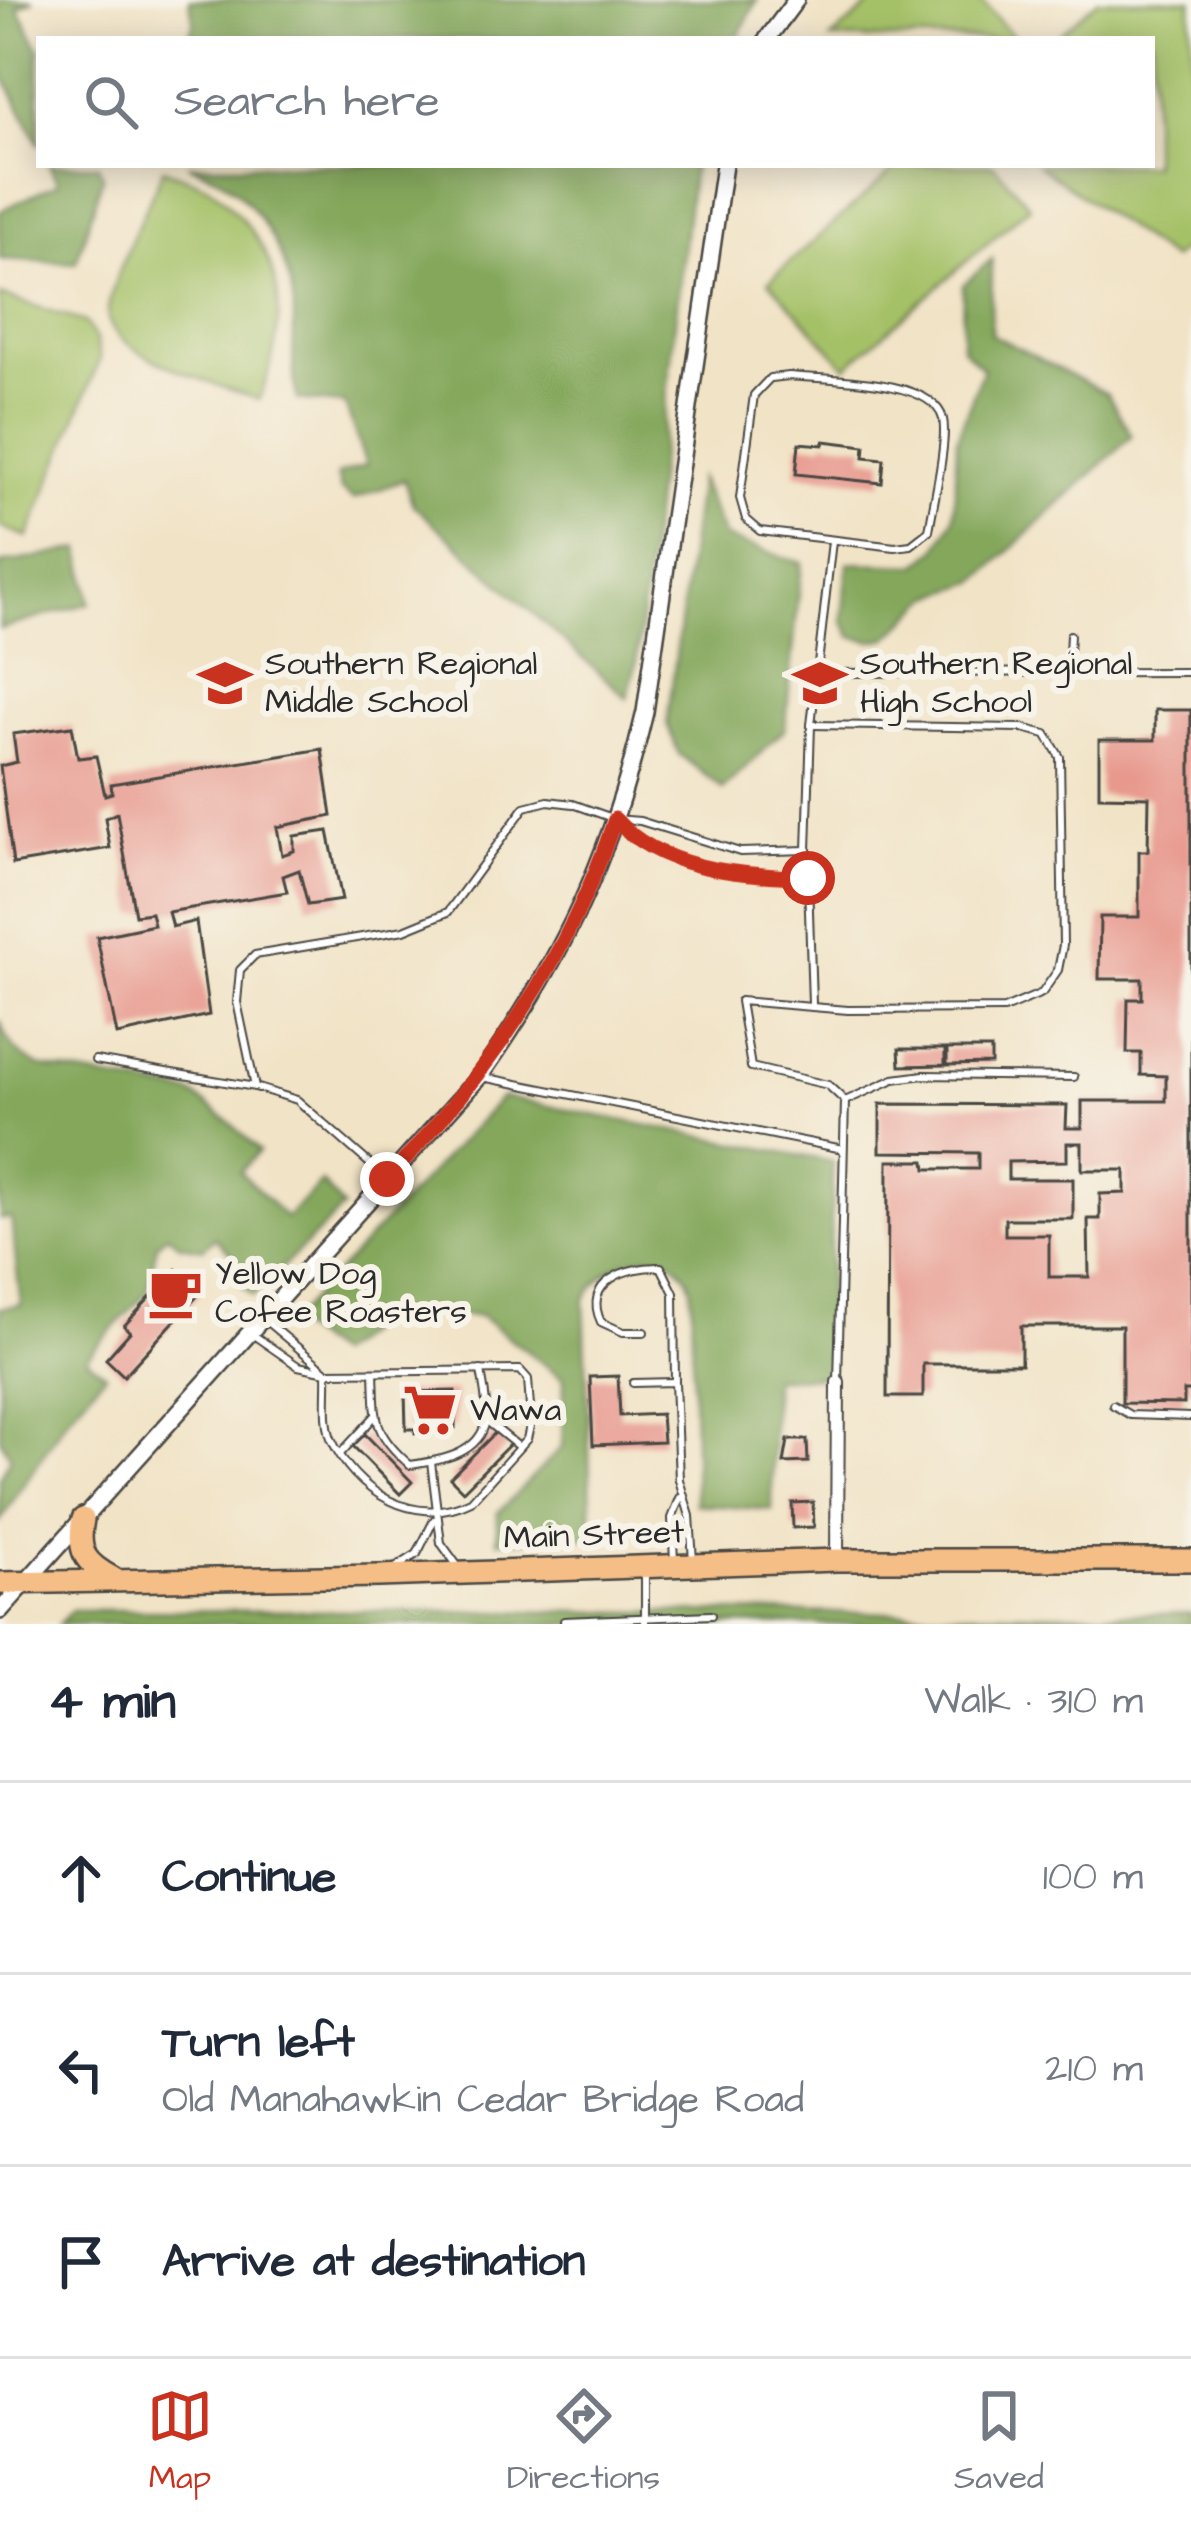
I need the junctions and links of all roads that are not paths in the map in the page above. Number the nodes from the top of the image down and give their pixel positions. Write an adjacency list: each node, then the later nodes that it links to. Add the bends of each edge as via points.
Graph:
1 (796, 0): 2 (street)
2 (769, 36)
3 (724, 168): 10 (street, via 645,712)
4 (832, 540): 4 (lane, via 760,531 746,519 740,498 754,395 770,378 913,389 937,404 944,424 929,530 895,547); 8 (lane)
5 (1070, 635): 6 (lane)
6 (1068, 672): 7 (lane); 8 (lane)
7 (1191, 672)
8 (815, 674): 9 (lane)
9 (811, 725): 11 (lane); 13 (lane, via 1046,734 1060,757 1063,945 1042,993 1004,1009)
10 (615, 819): 11 (lane, via 740,852); 12 (lane, via 633,839 704,867); 15 (street, via 547,976); 17 (lane, via 573,804 525,807 448,912 404,929 256,955 240,970 237,1001)
11 (807, 850): 12 (lane)
12 (808, 878): 13 (lane)
13 (812, 1004): 18 (lane, via 740,1001 751,1067 828,1085)
14 (95, 1060): 17 (lane)
15 (479, 1076): 19 (lane); 20 (street)
16 (1074, 1077): 18 (lane, via 924,1075)
17 (255, 1087): 20 (lane, via 297,1100)
18 (845, 1101): 19 (lane)
19 (843, 1148): 28 (lane)
20 (387, 1179): 21 (street)
21 (261, 1317): 22 (street); 25 (lane)
22 (249, 1331): 25 (lane, via 298,1366); 39 (street)
23 (644, 1332): 27 (lane, via 602,1322 599,1289 628,1270 661,1268 674,1293)
24 (482, 1370): 26 (lane); 33 (lane); 34 (lane, via 520,1370 528,1379 531,1422)
25 (327, 1372): 26 (lane); 35 (lane, via 329,1435)
26 (374, 1372): 31 (lane)
27 (675, 1382): 29 (lane); 37 (lane)
28 (838, 1382): 40 (street)
29 (633, 1383)
30 (1113, 1405): 32 (lane, via 1130,1415)
31 (376, 1415): 35 (lane); 36 (lane, via 384,1442 410,1465)
32 (1191, 1417)
33 (487, 1420): 34 (lane); 36 (lane, via 456,1456)
34 (519, 1447): 38 (lane, via 471,1501)
35 (340, 1454): 38 (lane, via 390,1503)
36 (431, 1462): 38 (lane)
37 (681, 1495): 42 (lane, via 690,1516); 42 (lane, via 672,1518)
38 (435, 1513): 44 (lane, via 441,1543); 45 (lane, via 426,1543)
39 (82, 1519): 46 (highway, via 81,1553); 47 (street)
40 (837, 1560): 41 (highway, Main Street); 42 (highway, Main Street)
41 (1191, 1560)
42 (683, 1565): 43 (highway, Main Street)
43 (645, 1566): 44 (highway, Main Street); 52 (lane)
44 (464, 1572): 45 (highway, Main Street)
45 (379, 1576): 46 (highway, Main Street)
46 (119, 1581): 47 (highway, Main Street)
47 (25, 1582): 48 (highway, Main Street); 49 (street)
48 (0, 1583)
49 (0, 1611)
50 (711, 1615): 52 (lane)
51 (564, 1621): 52 (lane)
52 (645, 1621)

